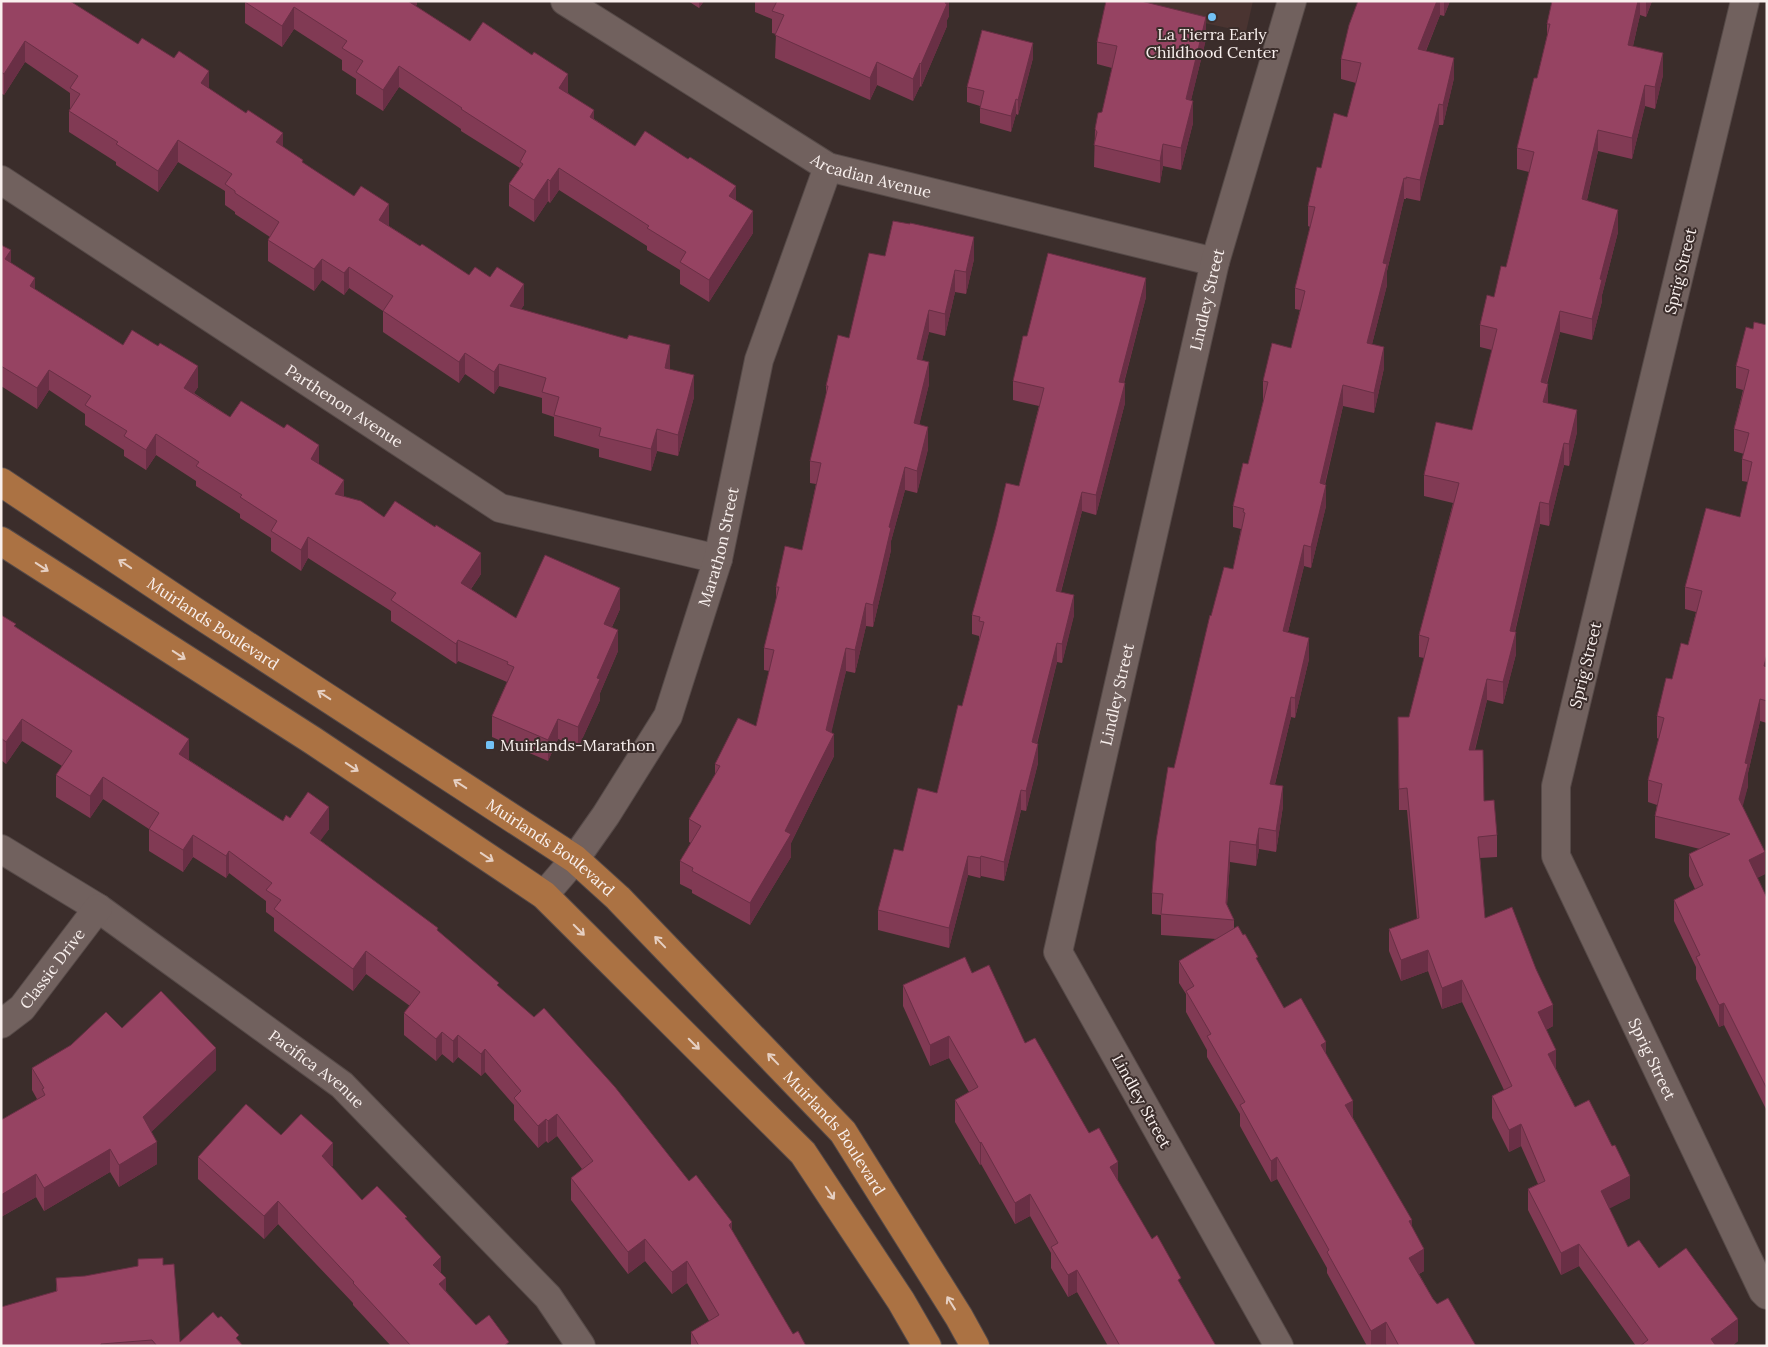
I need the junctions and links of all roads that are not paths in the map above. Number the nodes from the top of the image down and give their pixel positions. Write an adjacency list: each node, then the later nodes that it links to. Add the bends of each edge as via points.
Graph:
1 (565, 1): 4 (street, Arcadian Avenue)
2 (1292, 1): 6 (street, Lindley Street)
3 (1745, 1): 15 (street, Sprig Street, via 1556,786 1556,856)
4 (828, 167): 6 (street, Arcadian Avenue); 9 (street, Marathon Street, via 759,360)
5 (1, 180): 9 (street, Parthenon Avenue, via 500,508)
6 (1216, 262): 19 (street, Lindley Street, via 1058,952)
7 (1, 482): 11 (main road, Muirlands Boulevard, one-way to 7)
8 (1, 541): 12 (main road, one-way to 12, via 312,740)
9 (718, 559): 11 (street, Marathon Street, via 668,716 606,816)
10 (1, 849): 13 (street, Pacifica Avenue)
11 (575, 858): 12 (street, Marathon Street); 18 (main road, Muirlands Boulevard, one-way to 11, via 844,1132 618,898)
12 (544, 896): 17 (main road, one-way to 17, via 803,1153 901,1301)
13 (98, 908): 14 (street, Classic Drive, via 22,1008); 16 (street, Pacifica Avenue, via 342,1085 548,1297)
14 (1, 1024)
15 (1767, 1295)
16 (581, 1346)
17 (926, 1346)
18 (975, 1346)
19 (1279, 1346)

